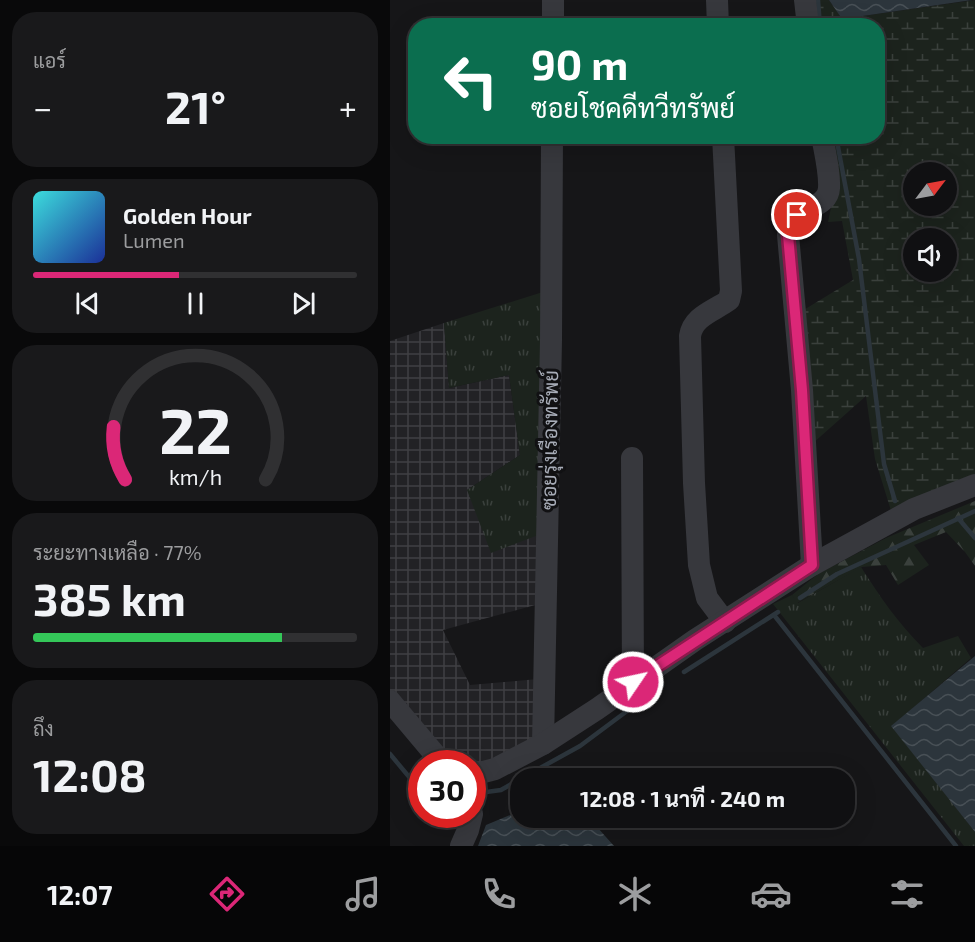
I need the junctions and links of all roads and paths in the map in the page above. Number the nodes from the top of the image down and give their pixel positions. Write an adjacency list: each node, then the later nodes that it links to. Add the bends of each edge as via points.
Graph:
1 (553, 0): 4 (street)
2 (717, 0): 5 (street)
3 (805, 0): 6 (street)
4 (553, 18)
5 (718, 18)
6 (807, 18)
7 (552, 144): 16 (street, ซอยรุ่งเรืองทรัพย์)
8 (723, 144): 13 (street, via 731,291 729,300 696,321 690,336 699,565 707,598)
9 (823, 144): 12 (street, via 829,189 825,199 797,215 788,235)
10 (632, 458): 14 (street)
11 (975, 485): 12 (street, via 914,509)
12 (812, 565): 13 (street)
13 (725, 622): 14 (street)
14 (633, 682): 16 (street)
15 (390, 701): 17 (street)
16 (543, 744): 18 (street)
17 (431, 750)
18 (486, 771)
19 (468, 828): 20 (street)
20 (460, 846)

